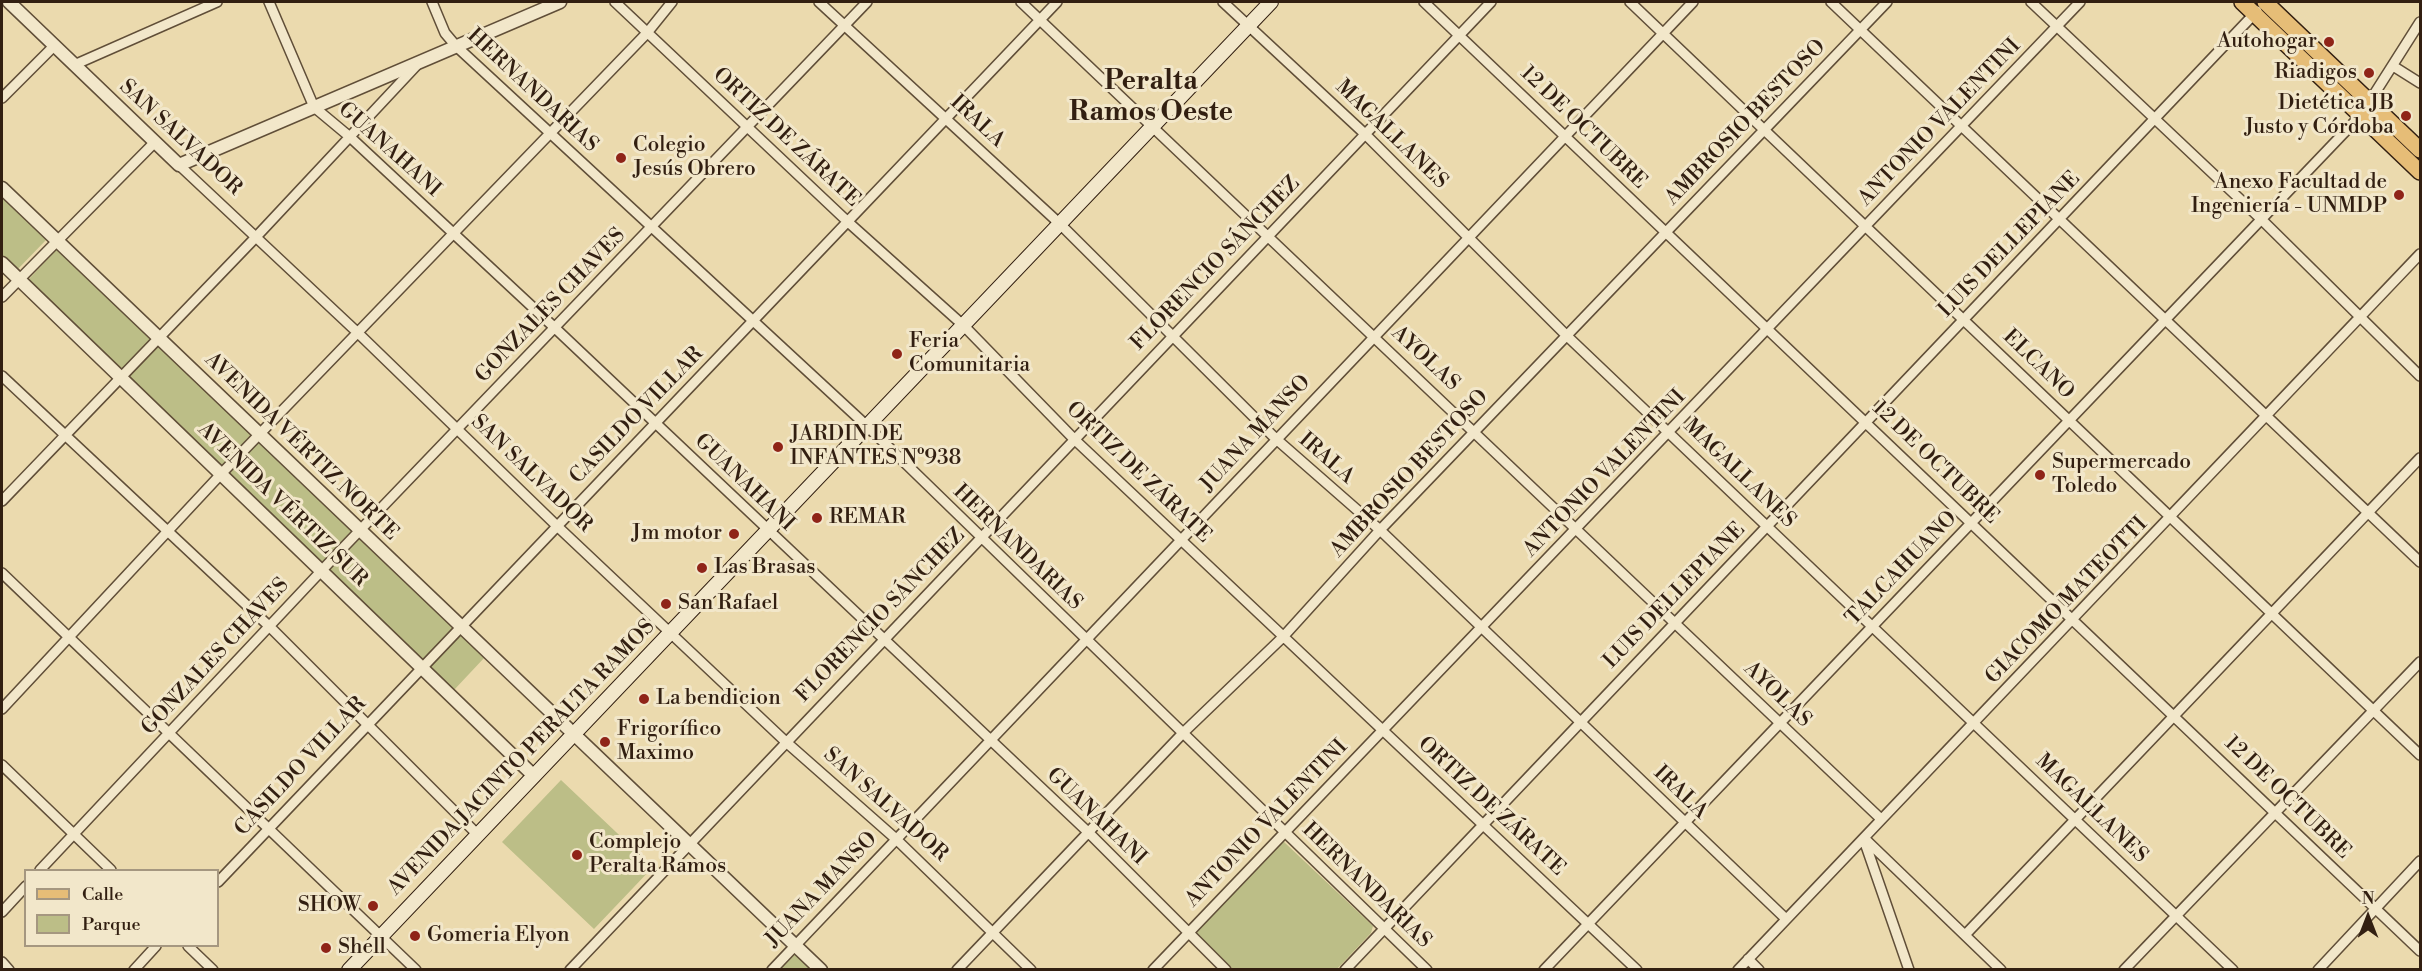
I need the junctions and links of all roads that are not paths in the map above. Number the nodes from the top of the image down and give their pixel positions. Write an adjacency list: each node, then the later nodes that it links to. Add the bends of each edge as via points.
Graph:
1 (9, 2): 33 (street, SAN SALVADOR)
2 (217, 2): 36 (street)
3 (269, 2): 41 (street, GUANAHANI)
4 (432, 2): 34 (street, HERNANDARIAS)
5 (560, 2): 34 (street)
6 (615, 2): 30 (street, ORTIZ DE ZÁRATE)
7 (672, 2): 30 (street)
8 (819, 2): 26 (street, IRALA)
9 (867, 2): 26 (street, GONZALES CHAVES)
10 (1021, 2): 24 (street, AYOLAS)
11 (1057, 2): 24 (street, CASILDO VILLAR)
12 (1223, 2): 27 (street, MAGALLANES)
13 (1271, 2): 27 (main road, AVENIDA JACINTO PERALTA RAMOS)
14 (1424, 2): 32 (street, 12 DE OCTUBRE)
15 (1491, 2): 32 (street, FLORENCIO SÁNCHEZ)
16 (1630, 2): 31 (street, ELCANO)
17 (1693, 2): 31 (street, JUANA MANSO)
18 (1831, 2): 29 (street)
19 (1887, 2): 29 (street, AMBROSIO BESTOSO)
20 (2031, 2): 28 (street)
21 (2080, 2): 28 (street, ANTONIO VALENTINI)
22 (2242, 2): 23 (main road)
23 (2263, 5): 40 (main road); 42 (main road); 44 (street, LUIS DELLEPIANE)
24 (1040, 19): 43 (street, CASILDO VILLAR); 47 (street, AYOLAS)
25 (2421, 22): 37 (street, TALCAHUANO)
26 (844, 25): 43 (street, IRALA); 45 (street, GONZALES CHAVES)
27 (1249, 25): 47 (main road, AVENIDA JACINTO PERALTA RAMOS); 50 (street, MAGALLANES)
28 (2057, 26): 44 (street); 46 (street, ANTONIO VALENTINI)
29 (1860, 29): 46 (street); 48 (street, AMBROSIO BESTOSO)
30 (647, 33): 45 (street, ORTIZ DE ZÁRATE); 49 (street)
31 (1663, 33): 48 (street, ELCANO); 51 (street, JUANA MANSO)
32 (1459, 35): 50 (street, FLORENCIO SÁNCHEZ); 51 (street, 12 DE OCTUBRE)
33 (55, 45): 36 (street, SAN SALVADOR); 39 (street)
34 (456, 46): 35 (street); 49 (street, HERNANDARIAS)
35 (420, 62): 41 (street); 52 (street)
36 (74, 64): 53 (street, SAN SALVADOR)
37 (2393, 66): 38 (street); 40 (street, TALCAHUANO)
38 (2421, 83)
39 (2, 98)
40 (2370, 102): 42 (street, TALCAHUANO); 54 (main road)
41 (314, 107): 52 (street, GUANAHANI); 55 (street)
42 (2361, 115): 56 (main road); 59 (street, TALCAHUANO)
43 (946, 118): 60 (street, CASILDO VILLAR); 61 (street, IRALA)
44 (2155, 119): 58 (street, LUIS DELLEPIANE); 59 (street)
45 (748, 126): 60 (street, ORTIZ DE ZÁRATE); 63 (street, GONZALES CHAVES)
46 (1962, 126): 58 (street); 62 (street, ANTONIO VALENTINI)
47 (1152, 127): 61 (main road, AVENIDA JACINTO PERALTA RAMOS); 66 (street, AYOLAS)
48 (1764, 130): 62 (street, ELCANO); 64 (street, AMBROSIO BESTOSO)
49 (550, 134): 63 (street, HERNANDARIAS); 65 (street)
50 (1365, 134): 66 (street, FLORENCIO SÁNCHEZ); 68 (street, MAGALLANES)
51 (1565, 136): 64 (street, 12 DE OCTUBRE); 68 (street, JUANA MANSO)
52 (350, 137): 65 (street, GUANAHANI); 67 (street)
53 (155, 142): 55 (street, SAN SALVADOR); 69 (street)
54 (2421, 150)
55 (179, 165): 67 (street, SAN SALVADOR)
56 (2421, 172)
57 (2, 188): 69 (street, AVENIDA VÉRTIZ NORTE)
58 (2060, 219): 75 (street, LUIS DELLEPIANE); 76 (street)
59 (2261, 219): 74 (street); 76 (street, TALCAHUANO)
60 (848, 222): 77 (street, CASILDO VILLAR); 78 (street, ORTIZ DE ZÁRATE)
61 (1060, 224): 78 (main road, AVENIDA JACINTO PERALTA RAMOS); 84 (street, IRALA)
62 (1866, 226): 75 (street, ELCANO); 80 (street, ANTONIO VALENTINI)
63 (651, 227): 77 (street, HERNANDARIAS); 79 (street, GONZALES CHAVES)
64 (1666, 232): 80 (street, 12 DE OCTUBRE); 82 (street, AMBROSIO BESTOSO)
65 (454, 234): 79 (street, GUANAHANI); 81 (street)
66 (1268, 235): 83 (street, AYOLAS); 84 (street, FLORENCIO SÁNCHEZ)
67 (256, 237): 81 (street, SAN SALVADOR); 85 (street)
68 (1470, 238): 82 (street, MAGALLANES); 83 (street, JUANA MANSO)
69 (57, 240): 72 (street); 85 (street, AVENIDA VÉRTIZ NORTE)
70 (2421, 254): 74 (street, GIACOMO MATEOTTI)
71 (2, 263): 72 (street, AVENIDA VÉRTIZ SUR)
72 (18, 279): 73 (street); 88 (street, AVENIDA VÉRTIZ SUR)
73 (2, 297)
74 (2361, 319): 87 (street); 89 (street, GIACOMO MATEOTTI)
75 (1964, 320): 90 (street, ELCANO); 91 (street, LUIS DELLEPIANE)
76 (2165, 320): 89 (street); 90 (street, TALCAHUANO)
77 (752, 321): 92 (street, CASILDO VILLAR); 93 (street, HERNANDARIAS)
78 (964, 326): 93 (main road, AVENIDA JACINTO PERALTA RAMOS); 100 (street, ORTIZ DE ZÁRATE)
79 (555, 328): 92 (street, GUANAHANI); 94 (street, GONZALES CHAVES)
80 (1768, 329): 91 (street, 12 DE OCTUBRE); 96 (street, ANTONIO VALENTINI)
81 (358, 333): 94 (street, SAN SALVADOR); 98 (street)
82 (1566, 335): 95 (street, AMBROSIO BESTOSO); 96 (street, MAGALLANES)
83 (1375, 336): 95 (street, AYOLAS); 99 (street, JUANA MANSO)
84 (1171, 337): 99 (street, IRALA); 100 (street, FLORENCIO SÁNCHEZ)
85 (160, 338): 88 (street); 98 (street, AVENIDA VÉRTIZ NORTE)
86 (2, 376): 97 (street)
87 (2421, 376)
88 (121, 377): 97 (street); 102 (street, AVENIDA VÉRTIZ SUR)
89 (2267, 417): 104 (street); 105 (street, GIACOMO MATEOTTI)
90 (2069, 420): 105 (street, ELCANO); 106 (street, TALCAHUANO)
91 (1866, 422): 106 (street, 12 DE OCTUBRE); 108 (street, LUIS DELLEPIANE)
92 (655, 423): 107 (street, CASILDO VILLAR); 112 (street, GUANAHANI)
93 (868, 427): 112 (main road, AVENIDA JACINTO PERALTA RAMOS); 114 (street, HERNANDARIAS)
94 (457, 430): 107 (street, SAN SALVADOR); 111 (street, GONZALES CHAVES)
95 (1475, 430): 109 (street, AYOLAS); 110 (street, AMBROSIO BESTOSO)
96 (1669, 433): 108 (street, MAGALLANES); 109 (street, ANTONIO VALENTINI)
97 (64, 435): 103 (street); 113 (street)
98 (260, 435): 102 (street); 111 (street, AVENIDA VÉRTIZ NORTE)
99 (1275, 438): 110 (street, IRALA); 115 (street, JUANA MANSO)
100 (1074, 439): 114 (street, FLORENCIO SÁNCHEZ); 115 (street, ORTIZ DE ZÁRATE)
101 (2421, 458): 104 (street)
102 (222, 474): 113 (street); 117 (street, AVENIDA VÉRTIZ SUR)
103 (2, 501)
104 (2368, 512): 116 (street); 119 (street)
105 (2172, 518): 119 (street, ELCANO); 120 (street, GIACOMO MATEOTTI)
106 (1971, 523): 120 (street, 12 DE OCTUBRE); 122 (street, TALCAHUANO)
107 (557, 526): 124 (street, CASILDO VILLAR); 126 (street, SAN SALVADOR)
108 (1767, 526): 121 (street, LUIS DELLEPIANE); 122 (street, MAGALLANES)
109 (1578, 529): 121 (street, AYOLAS); 125 (street, ANTONIO VALENTINI)
110 (1380, 530): 125 (street, IRALA); 128 (street, AMBROSIO BESTOSO)
111 (360, 531): 117 (street, GONZALES CHAVES); 124 (street, AVENIDA VÉRTIZ NORTE)
112 (768, 531): 126 (main road, AVENIDA JACINTO PERALTA RAMOS); 130 (street, GUANAHANI)
113 (168, 532): 123 (street); 127 (street)
114 (980, 538): 129 (street, HERNANDARIAS); 130 (street, FLORENCIO SÁNCHEZ)
115 (1181, 540): 128 (street, ORTIZ DE ZÁRATE); 129 (street, JUANA MANSO)
116 (2421, 562)
117 (321, 571): 123 (street, GONZALES CHAVES); 132 (street, AVENIDA VÉRTIZ SUR)
118 (2, 573): 127 (street)
119 (2272, 613): 134 (street, ELCANO); 135 (street)
120 (2074, 620): 135 (street, 12 DE OCTUBRE); 138 (street, GIACOMO MATEOTTI)
121 (1675, 622): 136 (street, LUIS DELLEPIANE); 137 (street, AYOLAS)
122 (1872, 626): 137 (street, TALCAHUANO); 138 (street, MAGALLANES)
123 (270, 627): 139 (street); 141 (street, GONZALES CHAVES)
124 (462, 627): 132 (street, CASILDO VILLAR); 143 (street, AVENIDA VÉRTIZ NORTE)
125 (1482, 628): 136 (street, IRALA); 140 (street, ANTONIO VALENTINI)
126 (671, 632): 143 (main road, AVENIDA JACINTO PERALTA RAMOS); 145 (street, SAN SALVADOR)
127 (70, 637): 133 (street); 141 (street)
128 (1283, 637): 140 (street, ORTIZ DE ZÁRATE); 142 (street, AMBROSIO BESTOSO)
129 (1086, 639): 142 (street, HERNANDARIAS); 144 (street, JUANA MANSO)
130 (883, 641): 144 (street, GUANAHANI); 145 (street, FLORENCIO SÁNCHEZ)
131 (2421, 662): 134 (street)
132 (422, 668): 139 (street, CASILDO VILLAR); 148 (street, AVENIDA VÉRTIZ SUR)
133 (2, 709)
134 (2374, 710): 146 (street, ELCANO); 149 (street)
135 (2174, 716): 149 (street, 12 DE OCTUBRE); 151 (street)
136 (1580, 722): 152 (street, LUIS DELLEPIANE); 153 (street, IRALA)
137 (1780, 723): 150 (street, AYOLAS); 153 (street, TALCAHUANO)
138 (1975, 724): 150 (street, GIACOMO MATEOTTI); 151 (street, MAGALLANES)
139 (366, 725): 154 (street, CASILDO VILLAR); 158 (street)
140 (1382, 730): 152 (street, ORTIZ DE ZÁRATE); 155 (street, ANTONIO VALENTINI)
141 (170, 732): 154 (street); 157 (street, GONZALES CHAVES)
142 (1184, 732): 155 (street, HERNANDARIAS); 156 (street, AMBROSIO BESTOSO)
143 (574, 734): 148 (main road, AVENIDA JACINTO PERALTA RAMOS); 161 (street, AVENIDA VÉRTIZ NORTE)
144 (990, 740): 156 (street, GUANAHANI); 160 (street, JUANA MANSO)
145 (786, 742): 160 (street, SAN SALVADOR); 161 (street, FLORENCIO SÁNCHEZ)
146 (2421, 754)
147 (2, 765): 157 (street)
148 (534, 776): 158 (main road, AVENIDA JACINTO PERALTA RAMOS)
149 (2275, 812): 167 (street, 12 DE OCTUBRE); 169 (street)
150 (1881, 819): 159 (street, GIACOMO MATEOTTI)
151 (2075, 819): 169 (street, MAGALLANES); 175 (street)
152 (1484, 823): 171 (street, ORTIZ DE ZÁRATE); 172 (street, LUIS DELLEPIANE)
153 (1684, 823): 170 (street, IRALA); 171 (street, TALCAHUANO)
154 (268, 828): 165 (street, CASILDO VILLAR); 176 (street)
155 (1283, 831): 172 (street, HERNANDARIAS); 174 (street, ANTONIO VALENTINI)
156 (1089, 833): 173 (street, AMBROSIO BESTOSO); 174 (street, GUANAHANI)
157 (74, 834): 163 (street, GONZALES CHAVES); 164 (street)
158 (478, 835): 176 (main road, AVENIDA JACINTO PERALTA RAMOS)
159 (1864, 838): 170 (street, GIACOMO MATEOTTI); 175 (street); 201 (street)
160 (896, 839): 173 (street, SAN SALVADOR); 177 (street, JUANA MANSO)
161 (688, 845): 177 (street, AVENIDA VÉRTIZ NORTE); 188 (street, FLORENCIO SÁNCHEZ)
162 (2421, 861): 167 (street)
163 (41, 869)
164 (110, 869)
165 (219, 881)
166 (24, 888): 168 (street)
167 (2376, 908): 180 (street, 12 DE OCTUBRE); 205 (street)
168 (2, 912)
169 (2176, 915): 203 (street); 204 (street, MAGALLANES)
170 (1785, 918): 181 (street, GIACOMO MATEOTTI)
171 (1588, 923): 197 (street, TALCAHUANO); 198 (street, ORTIZ DE ZÁRATE)
172 (1384, 928): 195 (street, LUIS DELLEPIANE); 196 (street, HERNANDARIAS)
173 (993, 933): 191 (street, AMBROSIO BESTOSO); 192 (street, SAN SALVADOR)
174 (1187, 933): 193 (street, ANTONIO VALENTINI); 194 (street, GUANAHANI)
175 (1965, 934): 202 (street)
176 (381, 936): 186 (main road, AVENIDA JACINTO PERALTA RAMOS); 187 (street)
177 (795, 945): 189 (street, JUANA MANSO); 190 (street, AVENIDA VÉRTIZ NORTE)
178 (154, 947): 184 (street)
179 (190, 947): 185 (street)
180 (2421, 951)
181 (1748, 959): 199 (street, GIACOMO MATEOTTI); 200 (street)
182 (2, 962): 183 (street)
183 (9, 969)
184 (134, 969)
185 (213, 969)
186 (349, 969)
187 (416, 969)
188 (570, 969)
189 (772, 969)
190 (821, 969)
191 (957, 969)
192 (1031, 969)
193 (1153, 969)
194 (1226, 969)
195 (1345, 969)
196 (1427, 969)
197 (1544, 969)
198 (1637, 969)
199 (1738, 969)
200 (1760, 969)
201 (1909, 969)
202 (2001, 969)
203 (2124, 969)
204 (2234, 969)
205 (2318, 969)

